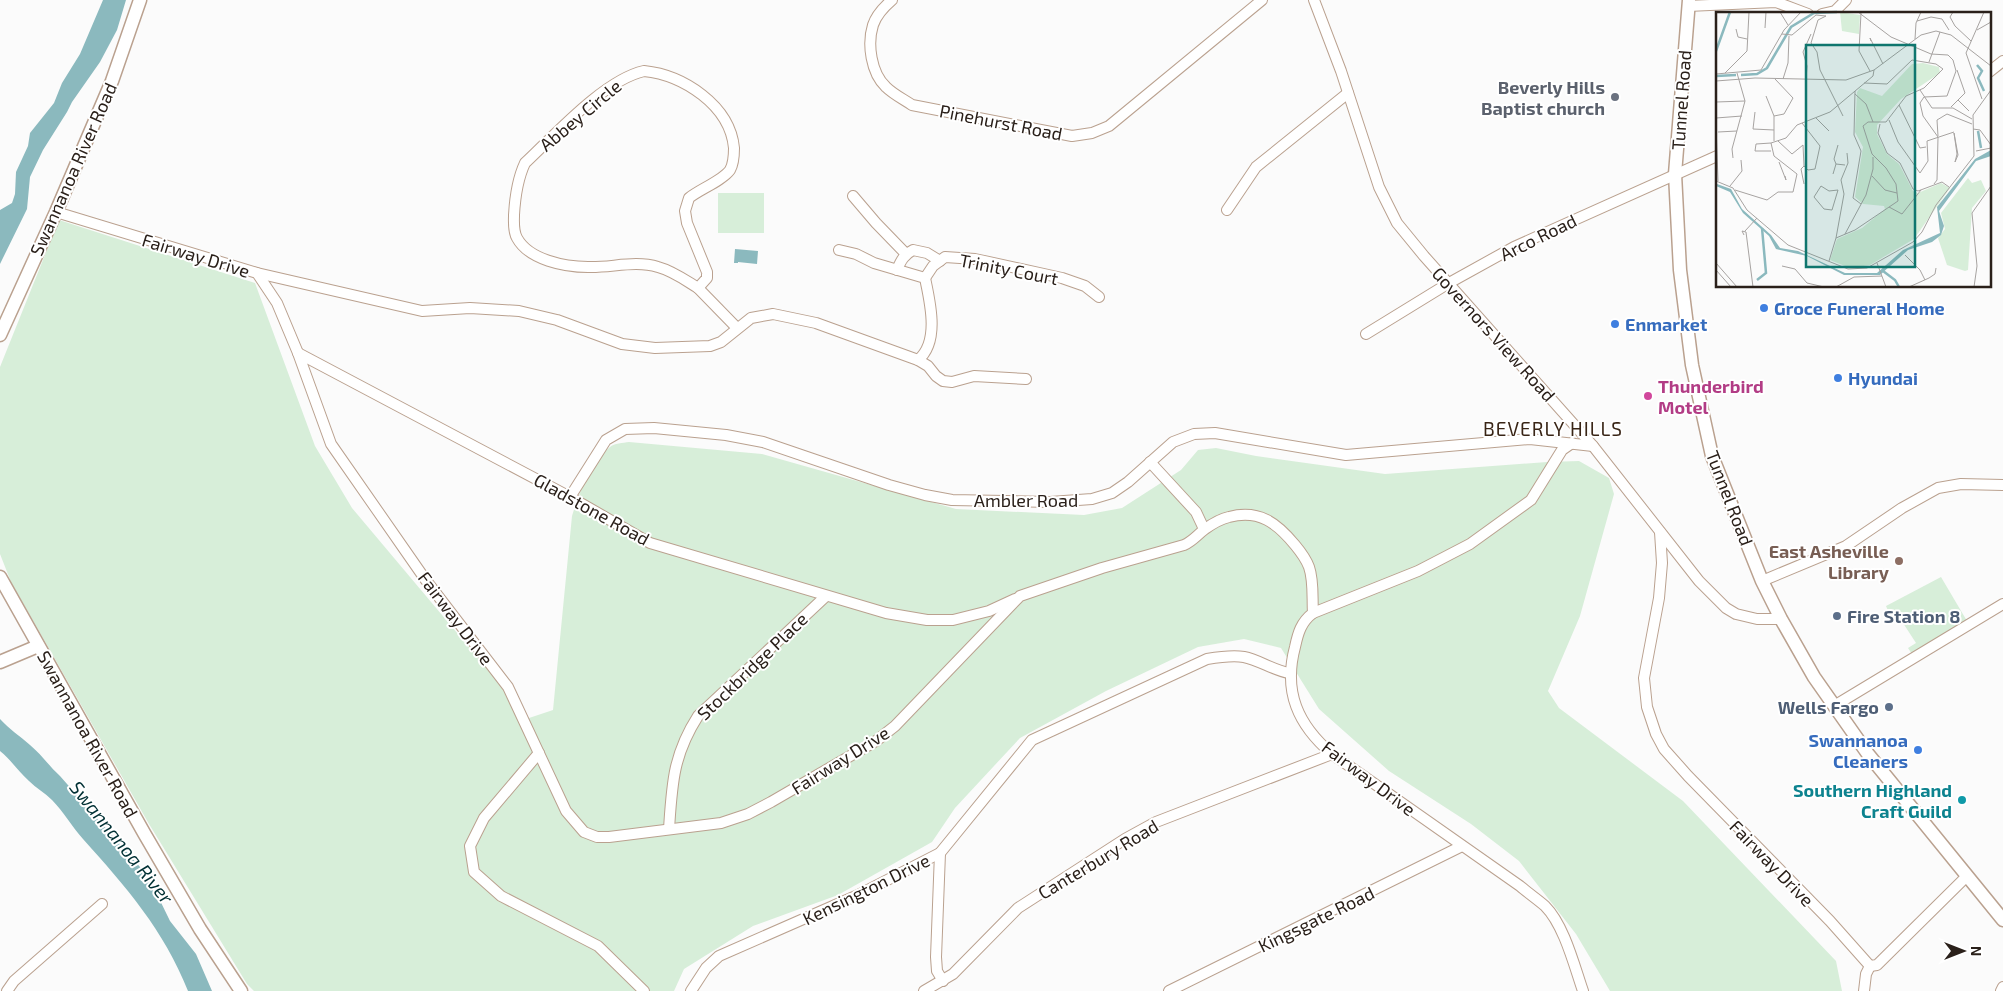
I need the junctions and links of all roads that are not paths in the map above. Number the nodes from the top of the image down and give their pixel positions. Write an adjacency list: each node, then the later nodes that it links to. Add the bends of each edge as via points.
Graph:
1 (140, 0): 16 (main road, Swannanoa River Road, via 112,81)
2 (892, 0): 3 (street, Pinehurst Road, via 873,24 870,50 875,71 884,86 912,105 1072,136 1109,126)
3 (1262, 0)
4 (1314, 0): 11 (street, Governors View Road)
5 (1846, 0): 8 (street)
6 (1688, 3): 7 (street, via 1776,2); 13 (main road, Tunnel Road)
7 (1803, 12)
8 (1831, 12)
9 (2003, 61): 10 (street)
10 (1990, 71)
11 (1348, 93): 15 (street, via 1256,167); 23 (street, Governors View Road, via 1368,155 1397,223)
12 (1716, 156): 13 (street, Arco Road)
13 (1675, 174): 23 (street, Arco Road, via 1514,247); 40 (main road, Tunnel Road, via 1680,270 1692,365 1712,456)
14 (854, 196): 18 (street)
15 (1227, 210)
16 (56, 212): 21 (street, Fairway Drive); 28 (main road, Swannanoa River Road)
17 (839, 250): 20 (street)
18 (906, 254): 19 (street, via 920,250); 20 (street)
19 (940, 261): 22 (street, Trinity Court); 25 (street, Trinity Court, via 945,256 975,259 1062,278 1085,286)
20 (897, 270): 22 (street)
21 (257, 273): 26 (street, via 422,311 470,308 519,311 557,320 622,344 671,348 710,346 721,342); 29 (street, Fairway Drive, via 276,303)
22 (925, 278): 30 (street, via 931,311 930,336 924,354)
23 (1450, 283): 27 (street, Arco Road); 33 (street, Governors View Road)
24 (698, 288): 24 (street, Abbey Circle, via 657,266 568,265 532,255 516,238 515,201 518,177 524,163 596,97 632,74 644,71 676,78 703,96 722,117 732,136 734,157 731,168 689,198 685,211 707,272 707,278); 26 (street, Abbey Circle)
25 (1098, 297)
26 (737, 328): 30 (street, via 762,315 785,316 851,335)
27 (1366, 334)
28 (0, 335)
29 (298, 353): 36 (street, Gladstone Road); 50 (street, Fairway Drive, via 331,444 425,579 508,687)
30 (918, 360): 31 (street, via 943,381 974,376)
31 (1026, 379)
32 (1572, 443): 33 (street, Ambler Road); 34 (street, Ambler Road, via 1530,439 1346,455 1214,433 1194,434 1173,442); 44 (street, via 1562,450 1530,500 1470,544 1418,571)
33 (1593, 446): 38 (street, Governors View Road)
34 (1150, 462): 36 (street, Ambler Road, via 1120,488 1092,499 1050,502 952,500 889,485 763,442 726,435 625,428 606,440); 37 (street, via 1196,512)
35 (2003, 485): 40 (street, via 1961,484 1938,488 1846,546)
36 (570, 497): 41 (street, Gladstone Road, via 650,543)
37 (1204, 529): 42 (street, Fairway Drive, via 1184,545); 44 (street, Fairway Drive, via 1230,516 1252,515 1271,521 1283,530 1309,567)
38 (1660, 532): 45 (street, Governors View Road, via 1726,608 1757,619); 58 (street, Fairway Drive, via 1662,563 1644,678 1647,707 1656,734 1664,749 1688,776)
39 (0, 577): 46 (main road, Swannanoa River Road)
40 (1762, 581): 45 (main road, Tunnel Road)
41 (826, 596): 42 (street, Gladstone Road, via 886,613 941,621 988,610); 52 (street, Stockbridge Place, via 698,716 686,735 673,776)
42 (1020, 596): 52 (street, Fairway Drive, via 914,708 876,741 748,814 720,823)
43 (2003, 604): 49 (street)
44 (1312, 613): 48 (street, Fairway Drive, via 1298,634)
45 (1781, 620): 49 (main road, Tunnel Road)
46 (38, 646): 47 (main road); 62 (main road, Swannanoa River Road, via 153,849 220,962)
47 (0, 662)
48 (1289, 673): 51 (street, Fairway Drive, via 1298,709 1307,728); 54 (street, Kensington Drive, via 1244,658 1208,659 1032,740)
49 (1834, 706): 55 (main road, Tunnel Road)
50 (539, 753): 52 (street, Fairway Drive, via 566,811 584,832 609,837); 63 (street, via 484,818 470,846 474,872 502,896 598,946)
51 (1332, 754): 53 (street, Fairway Drive); 59 (street, Canterbury Road, via 1156,822 1125,839 1018,908)
52 (669, 828)
53 (1462, 846): 66 (street, Kingsgate Road); 67 (street, Fairway Drive, via 1545,906 1566,944)
54 (940, 853): 59 (street, via 936,957 937,971); 64 (street, Kensington Drive, via 720,956 706,968)
55 (1967, 876): 57 (main road, Tunnel Road); 58 (street, via 1877,965)
56 (102, 904): 61 (street, via 14,981)
57 (2003, 920)
58 (1870, 966): 68 (street)
59 (943, 981): 65 (street, Canterbury Road)
60 (2003, 987): 69 (street)
61 (7, 991)
62 (241, 991)
63 (644, 991)
64 (691, 991)
65 (924, 991)
66 (1170, 991)
67 (1583, 991)
68 (1864, 991)
69 (2001, 991)

